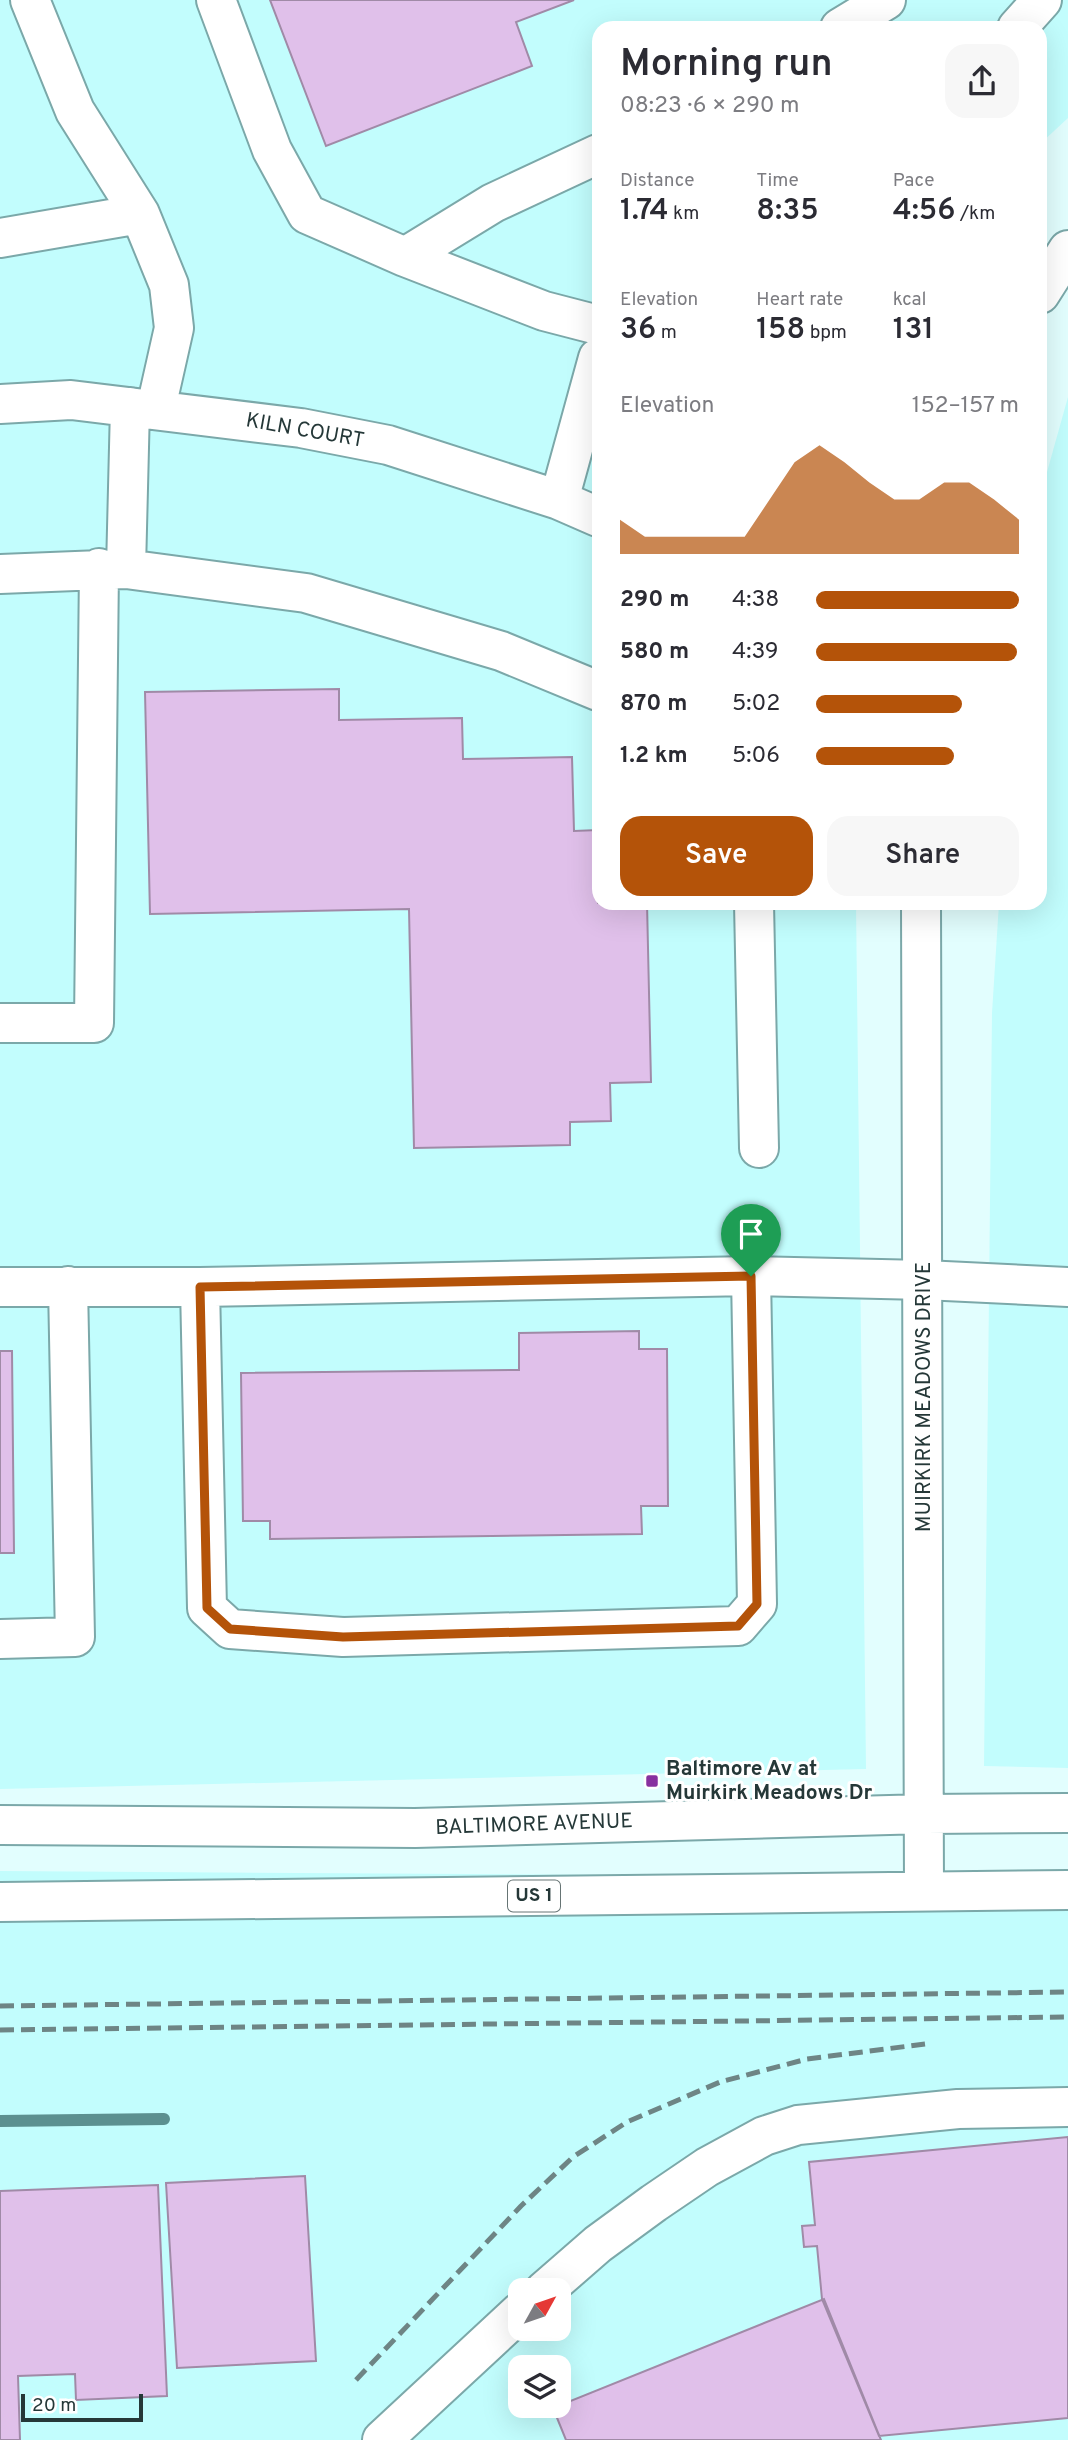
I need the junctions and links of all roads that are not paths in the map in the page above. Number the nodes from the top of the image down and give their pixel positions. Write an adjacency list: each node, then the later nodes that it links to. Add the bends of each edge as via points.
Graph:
1 (30, 0): 8 (main road, via 75,111)
2 (216, 0): 11 (main road, via 272,150 307,214)
3 (886, 0): 5 (main road)
4 (1042, 0): 6 (main road)
5 (852, 21)
6 (1023, 21)
7 (592, 157): 11 (main road, via 493,203)
8 (140, 214): 9 (main road); 16 (main road, via 169,285 174,328)
9 (0, 238)
10 (1068, 250): 12 (main road)
11 (405, 257): 13 (main road, via 544,311)
12 (1047, 283)
13 (592, 323)
14 (592, 380): 17 (main road)
15 (0, 404): 16 (main road, KILN COURT, via 71,400)
16 (143, 408): 17 (main road, KILN COURT, via 301,428 388,445); 19 (main road)
17 (559, 500): 18 (main road, KILN COURT)
18 (592, 514)
19 (113, 569): 20 (main road); 21 (main road, via 306,593 501,651); 24 (main road, via 94,1023)
20 (0, 574)
21 (592, 689)
22 (754, 910): 25 (main road)
23 (921, 910): 27 (main road, MUIRKIRK MEADOWS DRIVE)
24 (0, 1023)
25 (759, 1148)
26 (751, 1276): 27 (main road); 30 (main road); 30 (main road, via 757,1604 738,1626 343,1637 230,1629 207,1608)
27 (924, 1280): 31 (main road); 34 (main road, MUIRKIRK MEADOWS DRIVE)
28 (68, 1286): 29 (main road); 30 (main road); 32 (main road, via 75,1637)
29 (0, 1287)
30 (200, 1287)
31 (1068, 1287)
32 (0, 1639)
33 (1068, 1813): 34 (main road, BALTIMORE AVENUE)
34 (926, 1814): 35 (main road, BALTIMORE AVENUE, via 415,1828); 36 (main road, MUIRKIRK MEADOWS DRIVE)
35 (0, 1825)
36 (924, 1891): 37 (main road, US 1); 38 (main road, US 1)
37 (1068, 1891)
38 (0, 1902)
39 (1068, 2107): 40 (main road, via 958,2109 798,2125 764,2136 707,2166 598,2244)
40 (559, 2278)
41 (508, 2323): 42 (main road)
42 (382, 2440)

